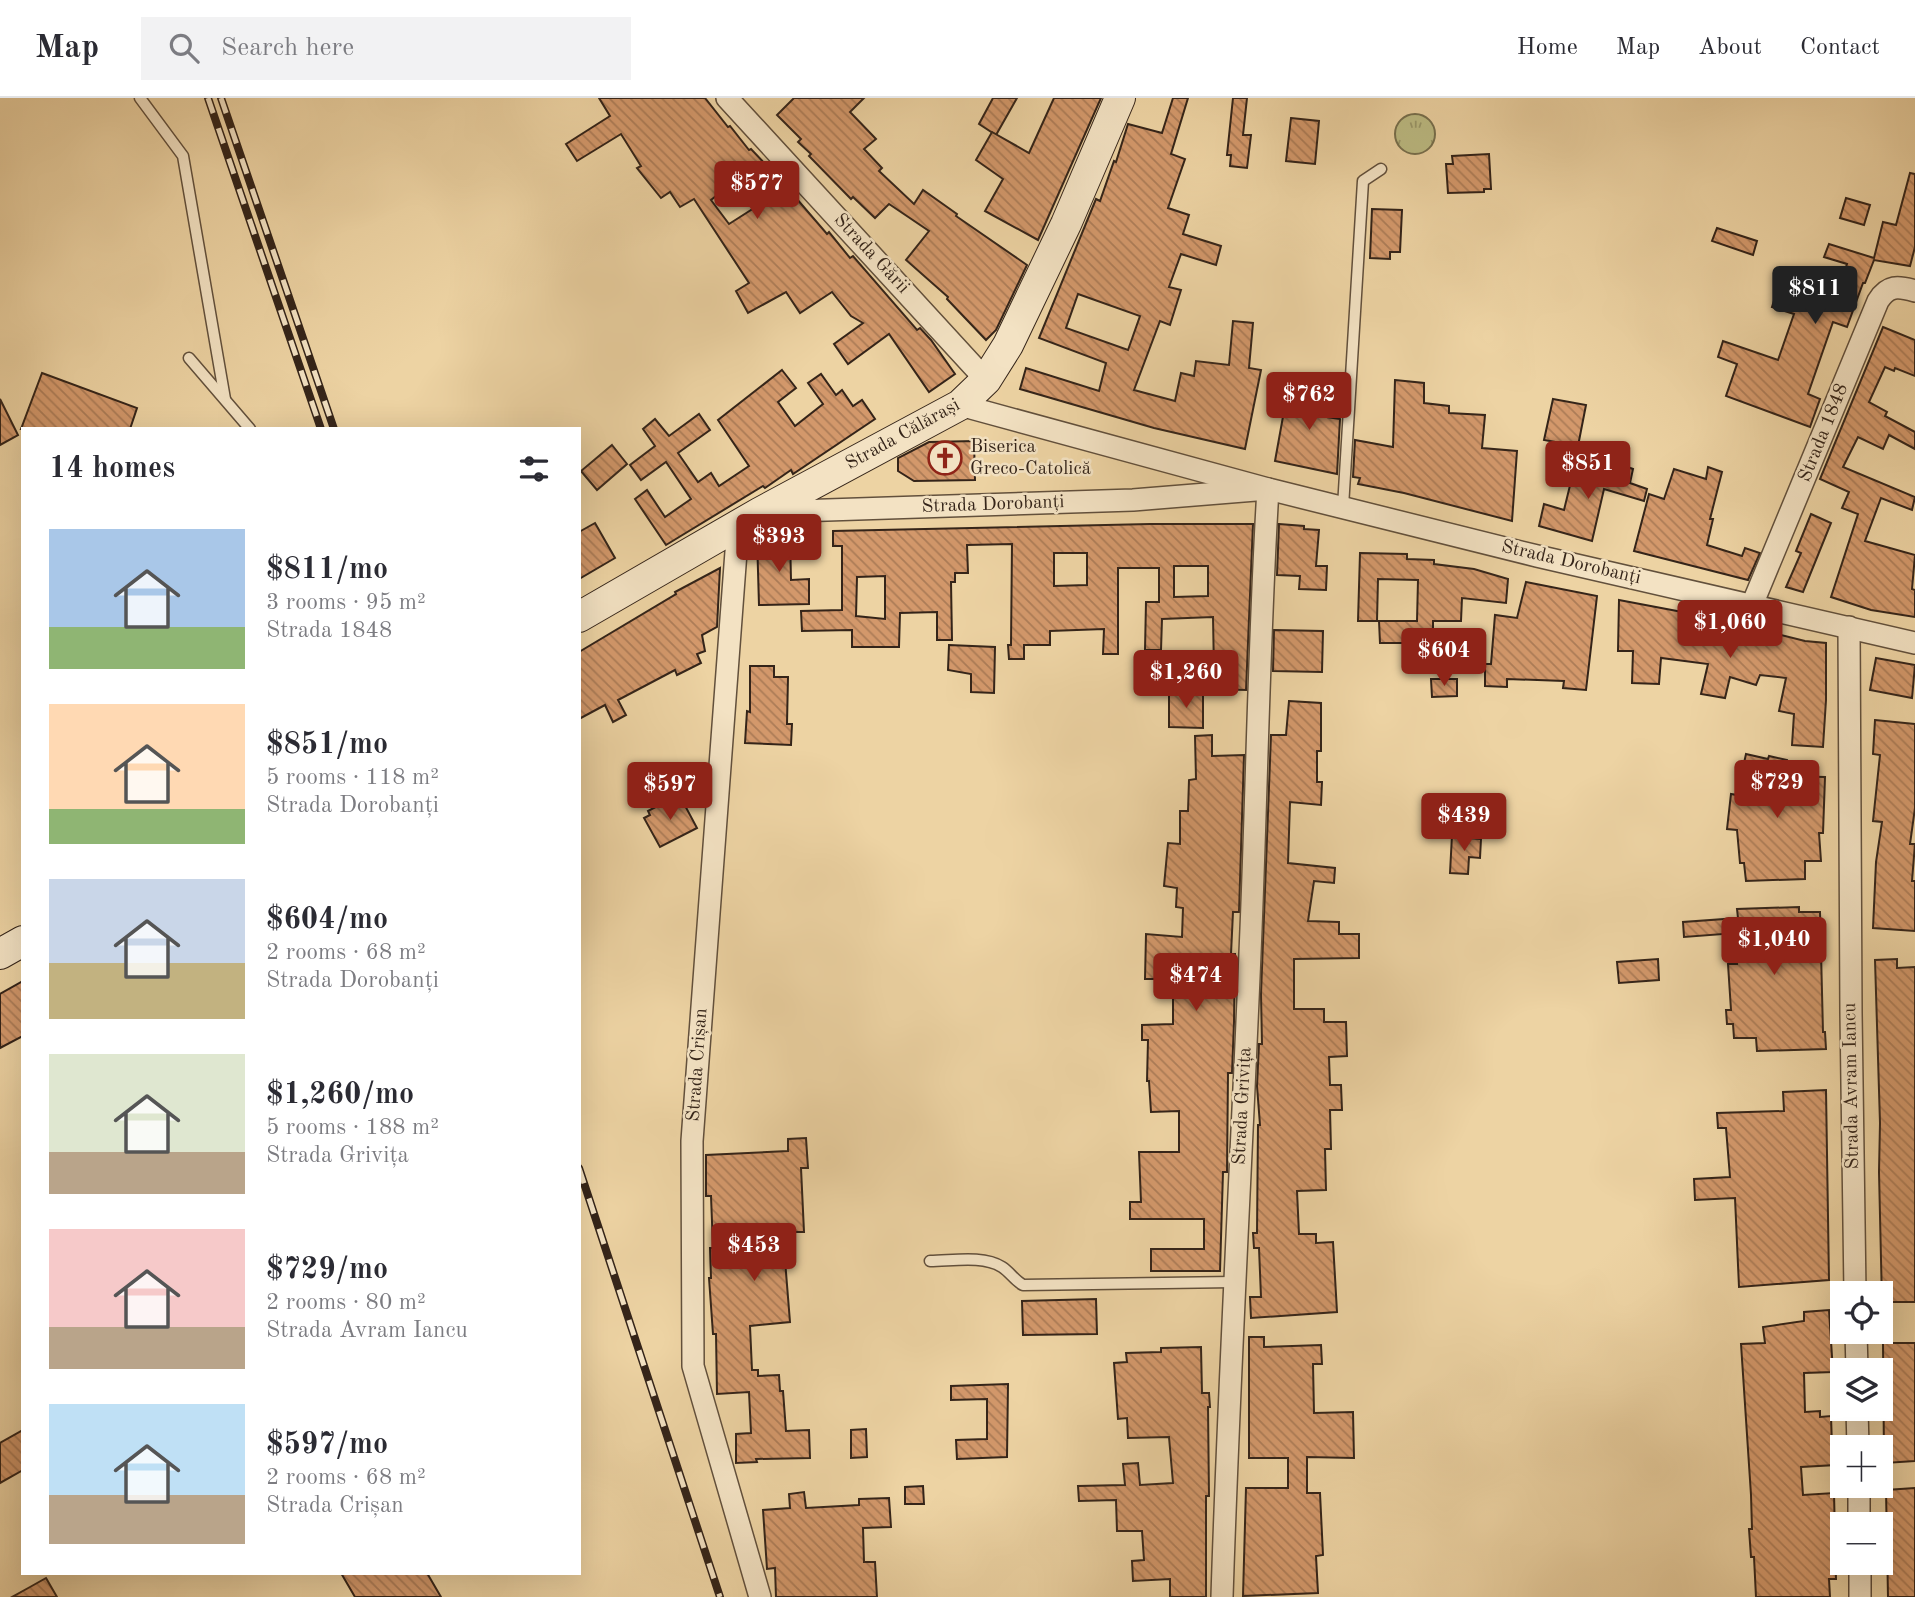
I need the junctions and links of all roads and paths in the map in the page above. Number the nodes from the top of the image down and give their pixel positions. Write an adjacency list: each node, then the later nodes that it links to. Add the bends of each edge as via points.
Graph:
1 (140, 98): 8 (lane, via 183,156)
2 (727, 98): 7 (street, Strada Gării)
3 (1121, 98): 7 (main road, Strada Călărași, via 1066,224 1008,345)
4 (1381, 169): 12 (lane, via 1363,181)
5 (1915, 290): 14 (street, Strada 1848, via 1896,287 1885,291 1878,301)
6 (189, 358): 8 (lane)
7 (986, 380): 9 (main road, Strada Călărași)
8 (225, 399): 10 (lane)
9 (960, 405): 11 (street, Strada Dorobanți); 13 (main road, Strada Călărași)
10 (248, 427)
11 (1268, 489): 12 (street, Strada Dorobanți); 13 (street, Strada Dorobanți); 22 (street, Strada Grivița)
12 (1343, 507): 14 (street, Strada Dorobanți)
13 (749, 519): 15 (main road, Strada Călărași); 24 (street, Strada Crișan, via 692,1141 693,1366)
14 (1752, 605): 16 (street, Strada Dorobanți)
15 (581, 616)
16 (1849, 627): 17 (street, Strada Dorobanți); 21 (street, Strada Avram Iancu)
17 (1915, 643)
18 (21, 942): 19 (main road)
19 (0, 954)
20 (930, 1261): 22 (lane, via 985,1260 1023,1285)
21 (1855, 1281)
22 (1234, 1282): 25 (street, Strada Grivița)
23 (1860, 1575): 26 (street)
24 (760, 1597)
25 (1222, 1597)
26 (1860, 1597)

